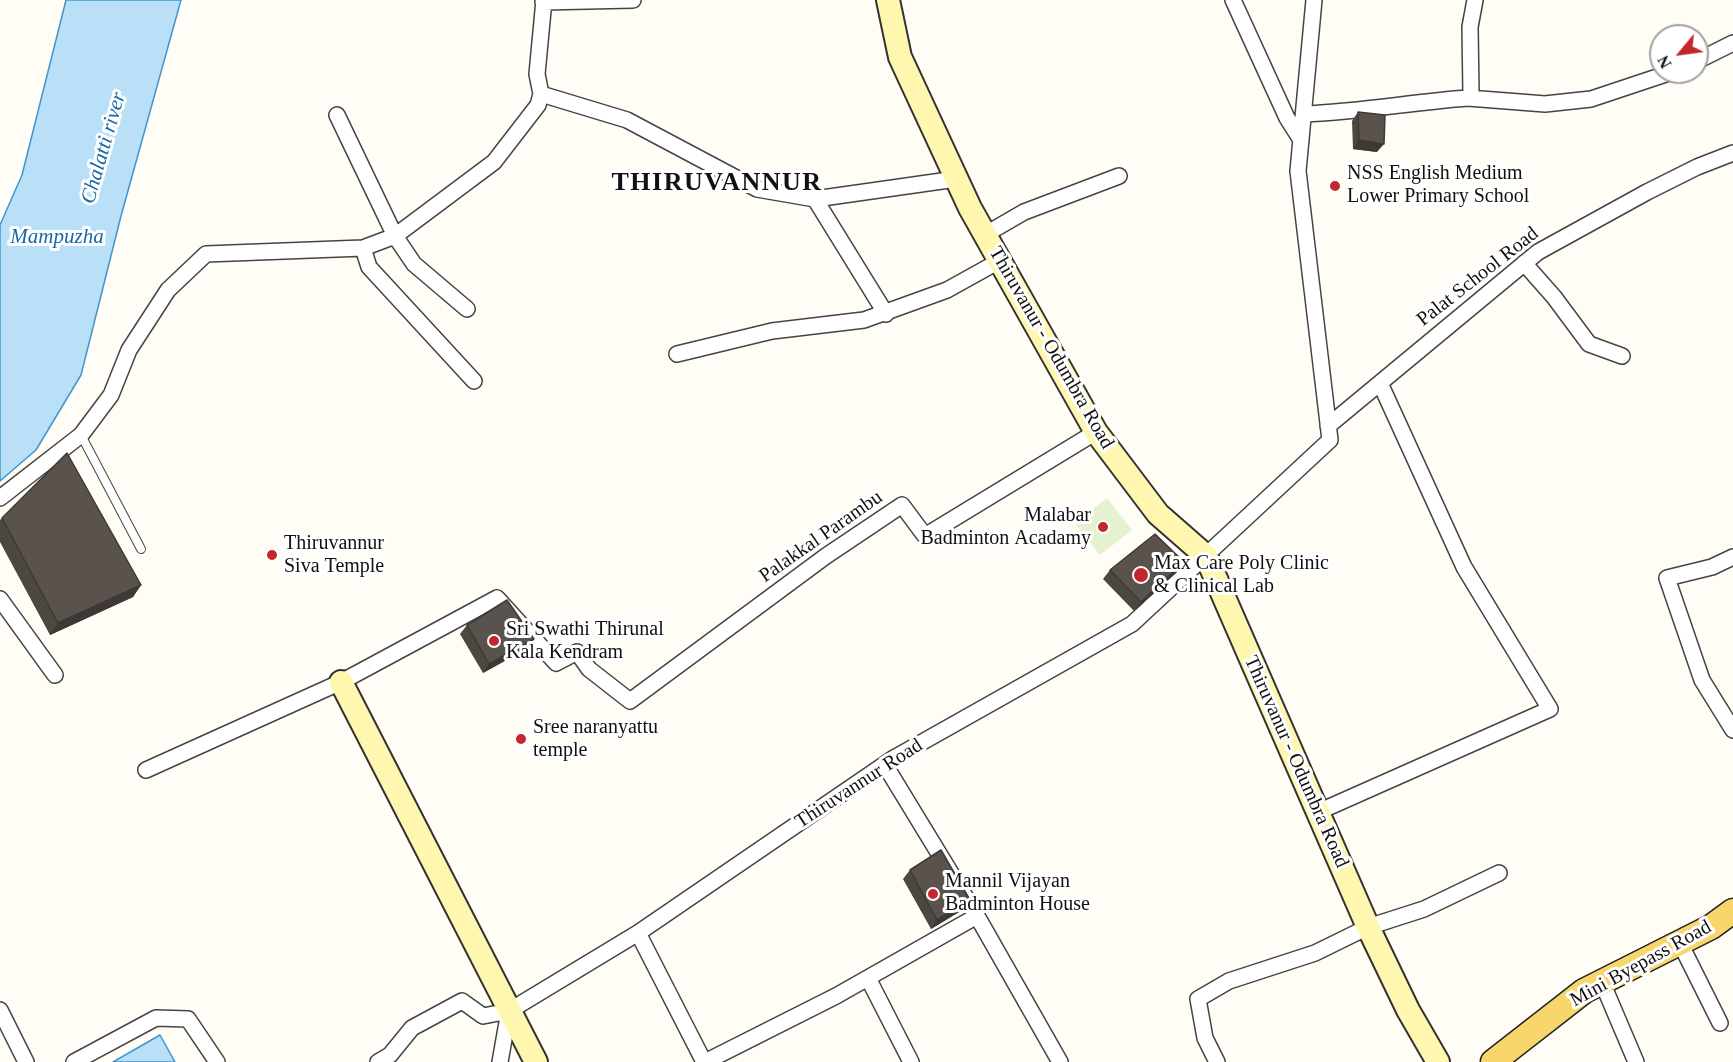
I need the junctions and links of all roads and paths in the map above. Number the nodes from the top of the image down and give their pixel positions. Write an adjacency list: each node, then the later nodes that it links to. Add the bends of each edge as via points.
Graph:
1 (633, 0): 6 (street)
2 (888, 0): 17 (main road, Thiruvanur - Odumbra Road, via 900,57)
3 (1233, 0): 14 (street)
4 (1314, 0): 12 (street)
5 (1475, 0): 11 (street, via 1470,27)
6 (543, 1): 10 (street, via 537,74)
7 (1733, 43): 8 (street)
8 (1709, 55)
9 (1649, 80): 11 (street, via 1591,99 1545,104)
10 (541, 94): 18 (street, via 627,120 756,189); 20 (street, via 538,105 494,162)
11 (1468, 98): 12 (street, via 1346,113)
12 (1304, 114): 14 (street)
13 (337, 115): 20 (street)
14 (1301, 140): 30 (street, via 1298,171)
15 (1733, 153): 23 (street, Palat School Road, via 1647,192)
16 (1119, 176): 19 (street, via 1024,212)
17 (956, 179): 18 (street); 19 (main road, Thiruvanur - Odumbra Road)
18 (814, 199): 25 (street)
19 (986, 234): 22 (main road, Thiruvanur - Odumbra Road)
20 (395, 236): 21 (street); 24 (street, via 414,264)
21 (363, 248): 28 (street, via 369,267); 32 (street, via 206,254 168,290 129,350 111,395)
22 (1001, 260): 25 (street, via 947,290); 31 (main road, Thiruvanur - Odumbra Road)
23 (1524, 263): 27 (street, via 1589,344); 29 (street, Palat School Road)
24 (467, 309)
25 (886, 314): 26 (street, via 772,331)
26 (677, 354)
27 (1622, 356)
28 (474, 381)
29 (1380, 383): 30 (street, Palat School Road); 43 (street, via 1464,567 1550,709)
30 (1328, 426): 35 (street, Thiruvannur Road, via 1330,440)
31 (1096, 432): 35 (main road, Thiruvanur - Odumbra Road, via 1158,514); 39 (street, Palakkal Parambu, via 925,536 902,505 826,556 630,701 589,669 577,652 556,663 497,598)
32 (81, 435): 33 (street); 34 (lane)
33 (0, 498)
34 (141, 549)
35 (1206, 556): 41 (street, Thiruvannur Road, via 1132,624); 43 (main road, Thiruvanur - Odumbra Road)
36 (1733, 557): 40 (street, via 1712,567 1667,578 1702,680)
37 (0, 599): 38 (street)
38 (55, 675)
39 (341, 682): 42 (street); 53 (main road)
40 (1733, 730)
41 (885, 765): 46 (street); 48 (street, Thiruvannur Road)
42 (146, 770)
43 (1318, 812): 47 (main road, Thiruvanur - Odumbra Road)
44 (1499, 873): 47 (street, via 1424,909)
45 (1733, 911): 49 (main road, Mini Byepass Road)
46 (977, 916): 50 (street); 63 (street)
47 (1368, 927): 64 (street, via 1315,953 1229,981 1198,999 1205,1038); 65 (main road, Thiruvanur - Odumbra Road)
48 (638, 933): 53 (street, Thiruvannur Road); 61 (street)
49 (1680, 943): 51 (main road, Mini Byepass Road); 54 (street)
50 (868, 978): 61 (street); 62 (street)
51 (1602, 982): 66 (main road, Mini Byepass Road, via 1584,991); 67 (street)
52 (0, 1010): 55 (street)
53 (509, 1011): 58 (street, via 483,1016 462,1001 412,1028 390,1055); 59 (street); 60 (main road)
54 (1720, 1023)
55 (26, 1062)
56 (74, 1062): 57 (street, via 156,1018 188,1019)
57 (217, 1062)
58 (378, 1062)
59 (501, 1062)
60 (536, 1062)
61 (704, 1062)
62 (911, 1062)
63 (1060, 1062)
64 (1217, 1062)
65 (1438, 1062)
66 (1493, 1062)
67 (1636, 1062)

